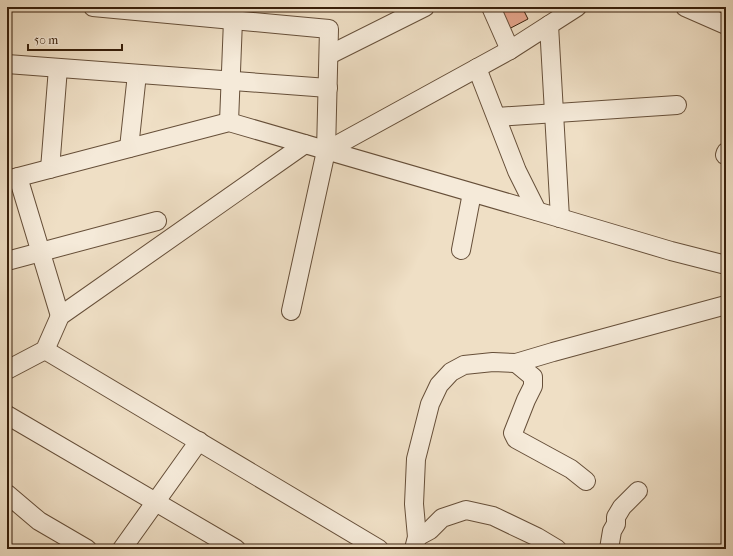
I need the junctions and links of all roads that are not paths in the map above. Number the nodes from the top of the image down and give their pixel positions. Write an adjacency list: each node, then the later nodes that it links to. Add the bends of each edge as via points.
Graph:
1 (94, 7): 6 (street)
2 (425, 7): 10 (street)
3 (491, 7): 9 (street)
4 (577, 7): 7 (street)
5 (685, 7): 8 (street)
6 (232, 20): 10 (street, via 329,29); 15 (street)
7 (549, 25): 9 (street); 18 (street)
8 (726, 25)
9 (510, 50): 13 (street)
10 (329, 55): 16 (street)
11 (7, 64): 12 (street)
12 (58, 68): 14 (street); 24 (street)
13 (477, 68): 19 (street); 23 (street)
14 (137, 74): 15 (street); 22 (street)
15 (231, 81): 16 (street); 20 (street)
16 (328, 88): 23 (street)
17 (677, 105): 18 (street)
18 (554, 114): 19 (street); 28 (street)
19 (497, 117): 27 (street, via 517,171)
20 (230, 122): 21 (street); 22 (street)
21 (305, 144): 23 (street); 36 (street)
22 (129, 148): 24 (street)
23 (326, 151): 26 (street); 35 (street)
24 (50, 169): 25 (street)
25 (13, 179): 31 (street)
26 (472, 193): 27 (street); 30 (street)
27 (537, 211): 28 (street)
28 (560, 218): 33 (street)
29 (157, 221): 31 (street)
30 (460, 250)
31 (41, 252): 32 (street); 36 (street)
32 (7, 261)
33 (726, 265)
34 (726, 305): 38 (street)
35 (291, 311)
36 (60, 316): 37 (street)
37 (45, 350): 39 (street); 41 (street)
38 (516, 363): 42 (street, via 534,377 533,386 513,433 516,439 571,469); 46 (street, via 464,365 451,372 439,385 430,404 416,459)
39 (7, 370)
40 (7, 415): 45 (street)
41 (199, 441): 45 (street); 50 (street)
42 (586, 481)
43 (638, 491): 52 (street, via 616,517)
44 (7, 494): 47 (street, via 39,521)
45 (156, 502): 48 (street); 49 (street)
46 (416, 543): 51 (street, via 442,518 466,510 493,516)
47 (86, 549)
48 (122, 549)
49 (236, 549)
50 (379, 549)
51 (557, 549)
52 (609, 549)

